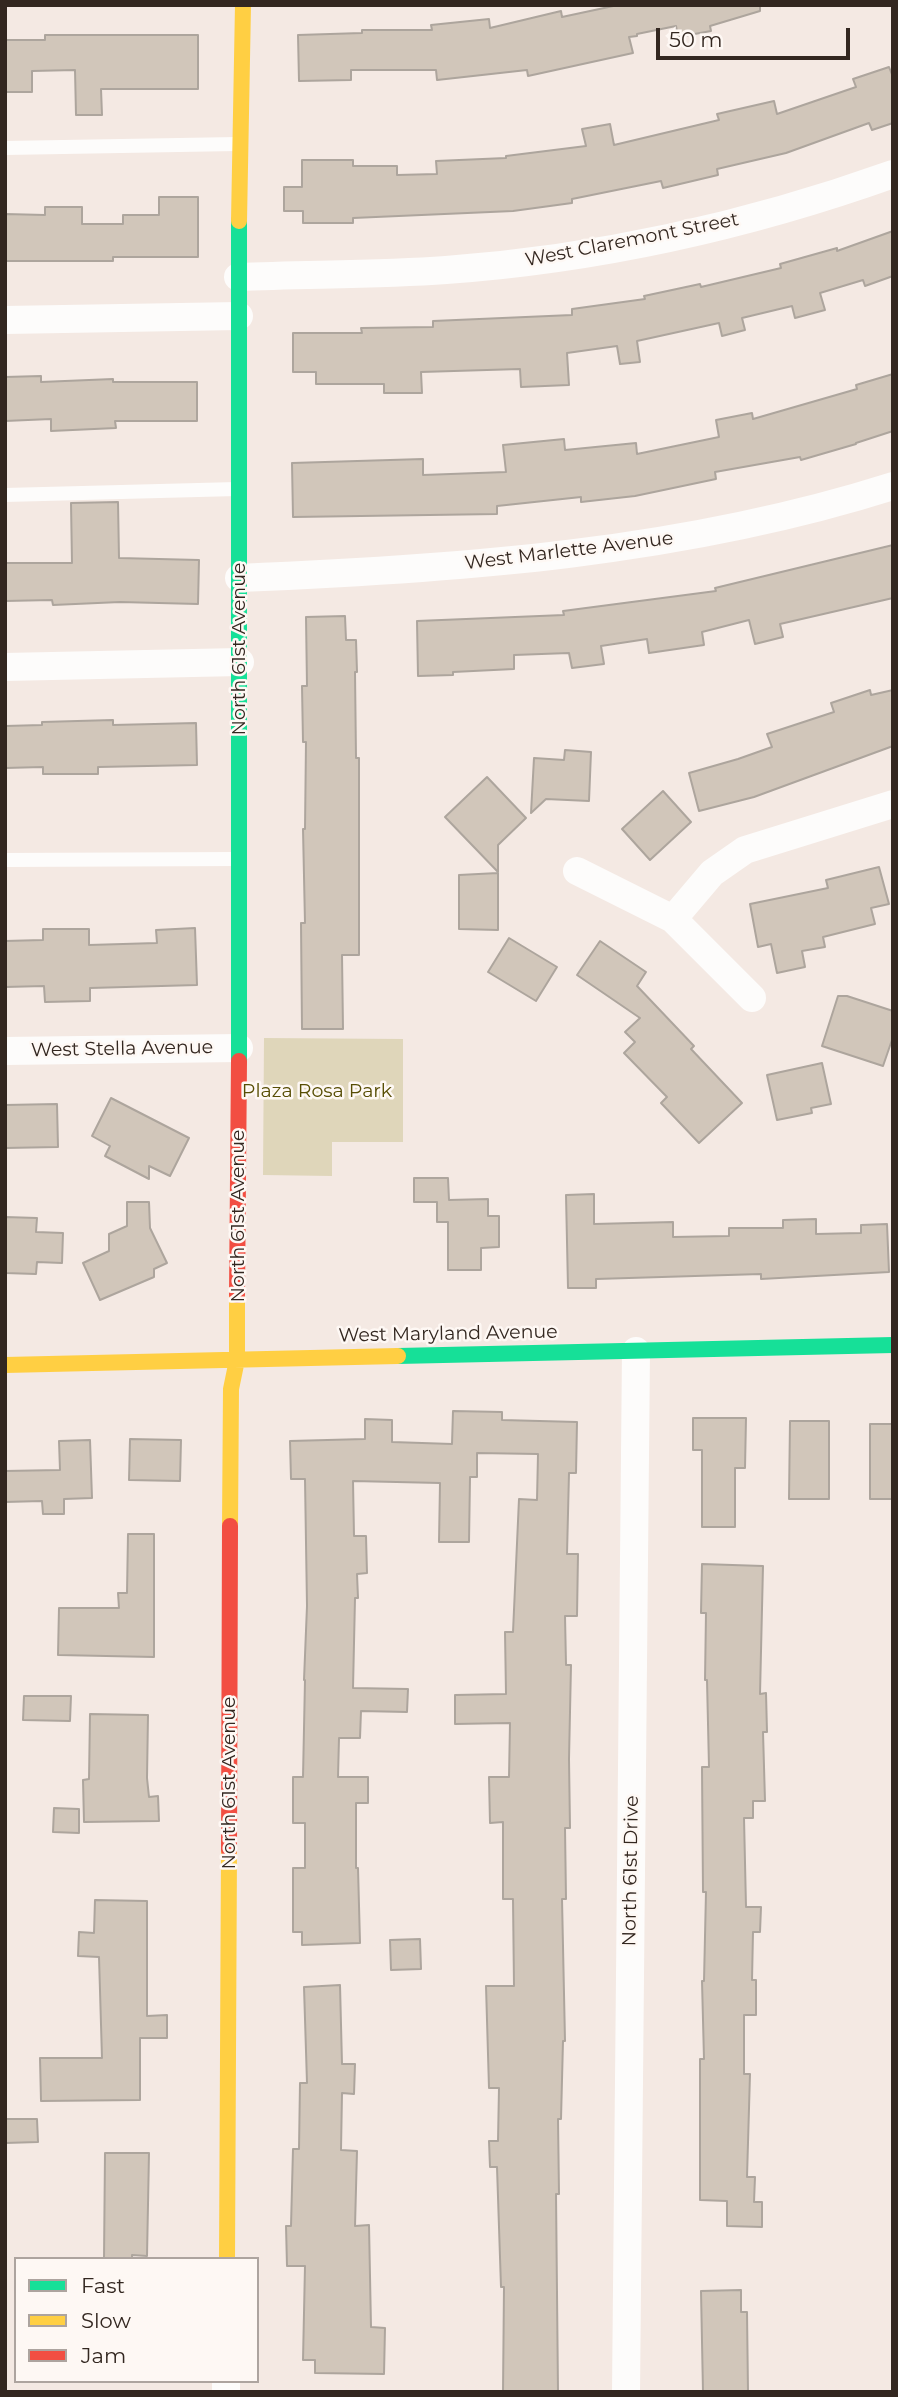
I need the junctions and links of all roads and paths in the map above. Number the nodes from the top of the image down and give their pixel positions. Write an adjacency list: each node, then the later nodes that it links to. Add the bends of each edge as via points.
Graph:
1 (243, 5): 2 (street, North 61st Avenue)
2 (242, 144): 3 (lane); 5 (street, North 61st Avenue)
3 (5, 148)
4 (893, 174): 5 (street, West Claremont Street, via 705,230 561,258 446,270)
5 (238, 277): 6 (street, North 61st Avenue)
6 (239, 316): 7 (street); 9 (street, North 61st Avenue)
7 (5, 320)
8 (893, 486): 11 (street, West Marlette Avenue, via 711,532 597,550 488,563)
9 (238, 489): 10 (lane); 11 (street, North 61st Avenue)
10 (5, 495)
11 (239, 578): 12 (street, North 61st Avenue)
12 (240, 662): 13 (street); 15 (street, North 61st Avenue)
13 (5, 667)
14 (893, 803): 18 (street, via 745,850 712,873)
15 (239, 859): 16 (lane); 20 (street, North 61st Avenue)
16 (5, 860)
17 (577, 871): 18 (street)
18 (673, 919): 19 (street)
19 (751, 998)
20 (239, 1048): 21 (street, West Stella Avenue); 24 (street, North 61st Avenue)
21 (5, 1051)
22 (893, 1345): 23 (street, West Maryland Avenue)
23 (636, 1351): 24 (street, West Maryland Avenue); 27 (street, North 61st Drive)
24 (237, 1360): 25 (street, West Maryland Avenue); 26 (street, North 61st Avenue, via 231,1390)
25 (5, 1365)
26 (227, 2257)
27 (626, 2392)

